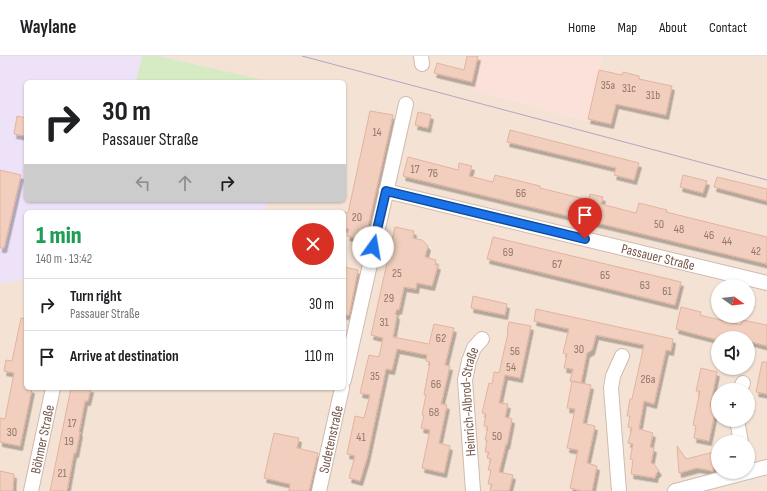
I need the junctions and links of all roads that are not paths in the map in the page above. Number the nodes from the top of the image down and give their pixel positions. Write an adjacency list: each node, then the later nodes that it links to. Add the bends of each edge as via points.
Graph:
1 (406, 104): 2 (street)
2 (386, 191): 3 (street, Passauer Straße); 5 (street)
3 (767, 283)
4 (482, 338): 15 (street, Heinrich-Albrod-Straße, via 474,348 465,380)
5 (347, 348): 7 (street)
6 (622, 356): 16 (street, via 613,376 611,388)
7 (346, 359)
8 (53, 390): 13 (street, Böhmer Straße)
9 (342, 390): 14 (street, Sudetenstraße)
10 (767, 467): 11 (street)
11 (755, 470)
12 (721, 479): 17 (street)
13 (31, 491)
14 (319, 491)
15 (472, 491)
16 (619, 491)
17 (676, 491)

